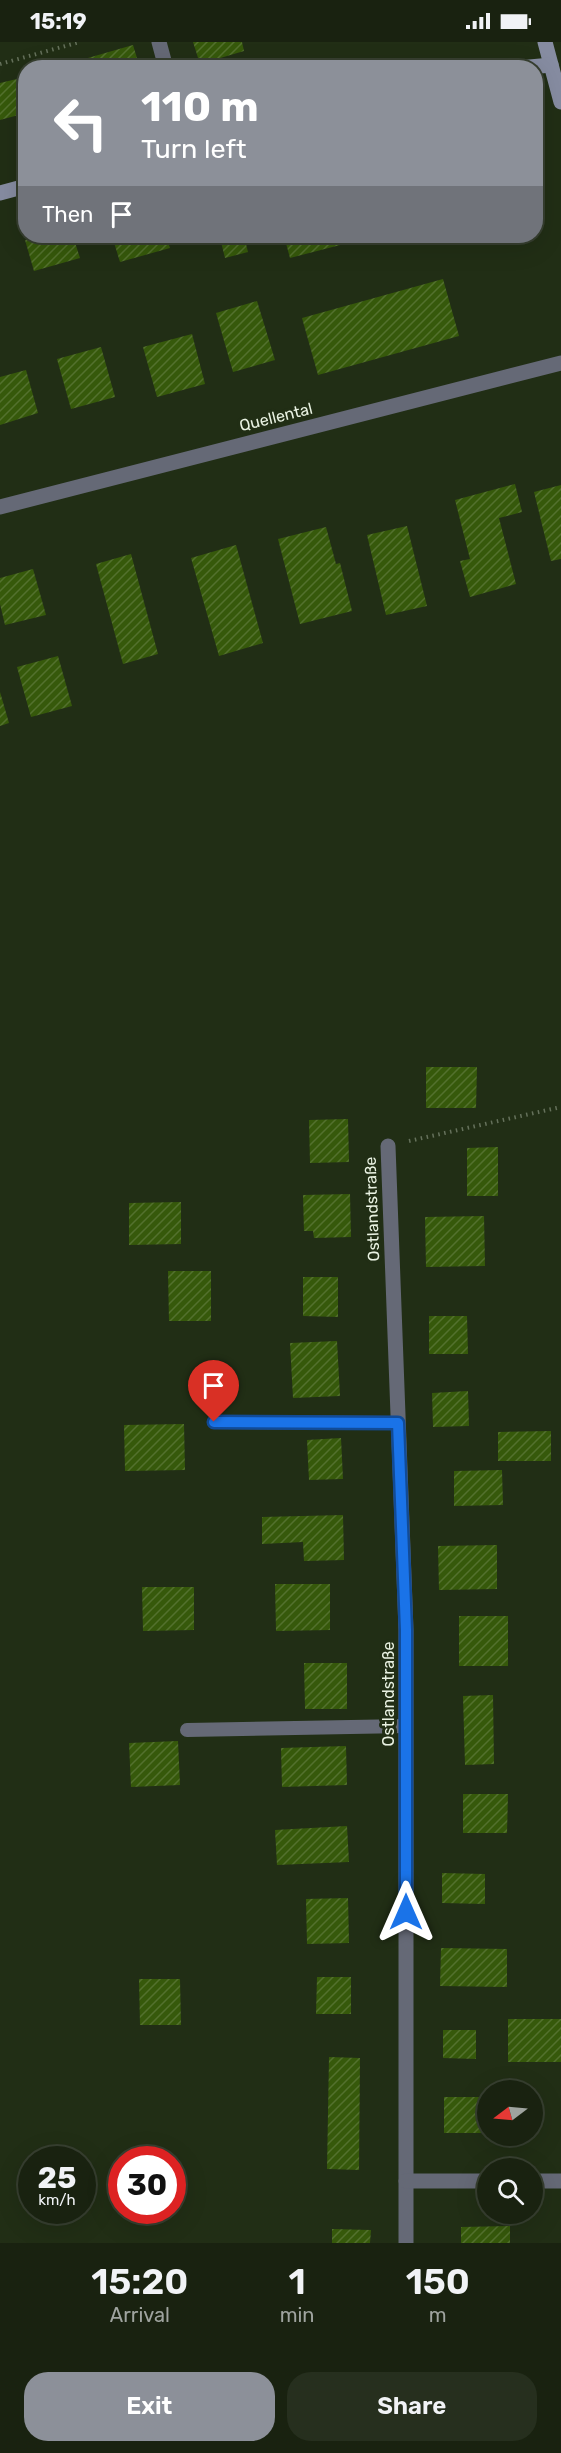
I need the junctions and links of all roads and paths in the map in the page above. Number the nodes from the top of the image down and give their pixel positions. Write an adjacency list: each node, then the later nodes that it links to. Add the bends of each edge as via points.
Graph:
1 (81, 42): 5 (path)
2 (159, 42): 4 (street)
3 (545, 42): 6 (main road)
4 (164, 60)
5 (0, 64)
6 (556, 64): 7 (main road)
7 (561, 102)
8 (18, 188): 9 (main road)
9 (0, 193)
10 (561, 363): 11 (street, Quellental)
11 (0, 507)
12 (561, 1107): 13 (path)
13 (388, 1146): 15 (street, Ostlandstraße)
14 (214, 1422): 15 (lane)
15 (398, 1423): 16 (street, Ostlandstraße)
16 (406, 1726): 17 (lane); 18 (street, Ostlandstraße)
17 (187, 1730)
18 (406, 2181): 19 (street); 22 (street, Ostlandstraße)
19 (477, 2181)
20 (543, 2181): 21 (street)
21 (561, 2181)
22 (406, 2243)

